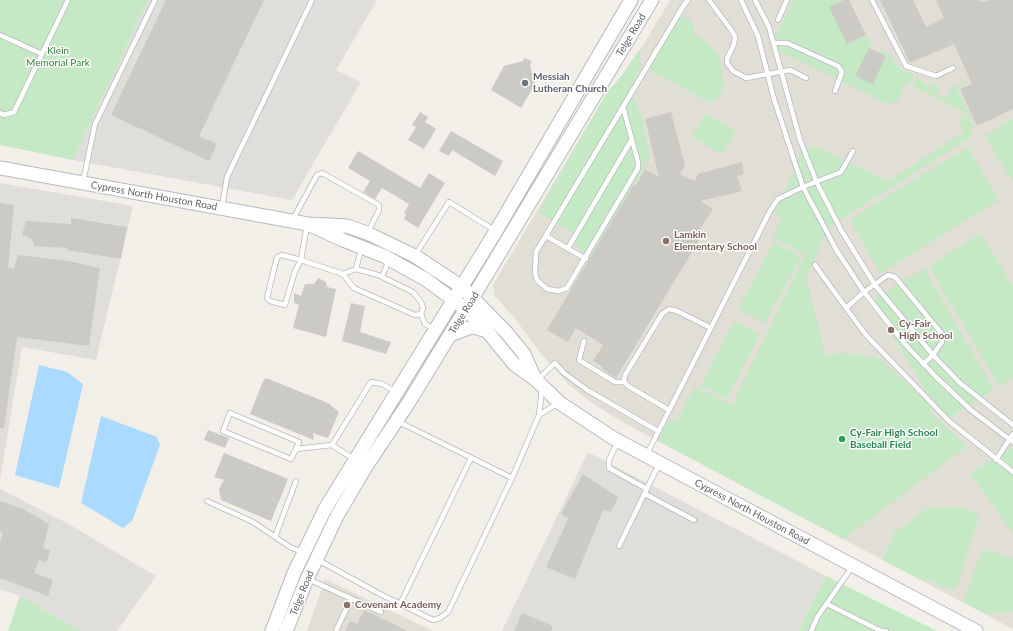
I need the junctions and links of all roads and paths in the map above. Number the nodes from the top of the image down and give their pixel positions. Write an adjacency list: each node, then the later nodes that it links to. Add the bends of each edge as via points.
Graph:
1 (68, 0): 15 (lane)
2 (155, 0): 29 (lane, via 95,124)
3 (312, 0): 31 (lane, via 227,177)
4 (631, 0): 16 (main road, Telge Road)
5 (652, 0): 17 (main road, Telge Road)
6 (688, 0): 23 (lane)
7 (709, 0): 20 (lane, via 735,37 727,59 730,67 746,78)
8 (741, 0): 20 (lane, via 758,36)
9 (755, 0): 14 (lane, via 770,27)
10 (787, 0): 12 (lane)
11 (872, 0): 18 (lane, via 906,66 936,76)
12 (778, 20)
13 (0, 34): 15 (lane)
14 (774, 43): 19 (lane); 22 (lane, via 787,42 838,66 842,72)
15 (42, 54): 24 (lane, via 14,112 4,115)
16 (598, 55): 17 (main road); 34 (main road, Telge Road)
17 (613, 64): 50 (main road, Telge Road)
18 (953, 68)
19 (782, 72): 20 (lane); 21 (lane, via 790,70); 28 (lane, via 800,140)
20 (768, 74): 30 (lane, via 785,136)
21 (806, 78)
22 (835, 91)
23 (623, 107): 25 (lane); 36 (lane)
24 (0, 113)
25 (632, 139): 38 (lane); 41 (lane, via 638,168)
26 (853, 151): 28 (lane, via 841,172)
27 (0, 168): 29 (main road, Cypress North Houston Road)
28 (817, 183): 30 (lane); 47 (lane, via 841,230)
29 (83, 184): 31 (main road, Cypress North Houston Road)
30 (803, 186): 49 (lane, via 837,250); 55 (lane, via 778,199 770,211)
31 (222, 208): 32 (main road, Cypress North Houston Road)
32 (293, 221): 33 (main road, Cypress North Houston Road); 35 (lane, via 317,175 322,173 379,205)
33 (308, 224): 35 (main road, Cypress North Houston Road, via 348,226); 37 (main road, Cypress North Houston Road); 42 (lane)
34 (496, 231): 39 (lane, via 449,202); 48 (main road, Telge Road)
35 (367, 233): 39 (main road, Cypress North Houston Road)
36 (546, 236): 38 (lane); 41 (lane, via 536,252 535,272 537,280 547,289 558,292 567,288)
37 (361, 247): 40 (main road, Cypress North Houston Road); 44 (lane)
38 (568, 248): 41 (lane)
39 (415, 256): 48 (main road, Cypress North Houston Road)
40 (389, 259): 46 (lane); 51 (main road, Cypress North Houston Road, via 425,279)
41 (586, 259)
42 (301, 260): 42 (lane, via 282,255 278,257 267,298 270,301 285,305); 45 (lane)
43 (815, 265): 52 (lane)
44 (356, 269): 45 (lane); 46 (lane)
45 (343, 274): 54 (lane, via 354,288 415,314)
46 (382, 277): 54 (lane, via 413,292 422,302)
47 (875, 284): 49 (lane); 60 (lane); 60 (lane, via 888,275 894,277 942,334 942,342)
48 (462, 287): 50 (main road, Cypress North Houston Road); 51 (main road, Telge Road)
49 (864, 292): 52 (lane); 61 (lane)
50 (473, 297): 53 (main road, Telge Road); 63 (main road, Cypress North Houston Road, via 524,354)
51 (454, 300): 53 (main road, Cypress North Houston Road); 56 (main road, Telge Road)
52 (846, 308): 79 (lane, via 866,335 950,421)
53 (466, 309): 57 (main road, Cypress North Houston Road); 58 (main road, Telge Road)
54 (421, 314): 56 (lane, via 425,324)
55 (711, 328): 62 (lane, via 677,310 670,309 662,314 625,375); 66 (lane)
56 (436, 330): 64 (main road, Telge Road)
57 (487, 331): 58 (main road, via 474,327); 63 (main road, Cypress North Houston Road, via 514,364)
58 (450, 335): 68 (main road, Telge Road)
59 (584, 341): 62 (lane, via 579,360 615,382)
60 (933, 355): 61 (lane); 69 (lane, via 960,383)
61 (923, 364): 73 (lane, via 970,410)
62 (624, 382): 66 (lane)
63 (539, 383): 65 (main road, Cypress North Houston Road); 67 (lane); 70 (lane, via 555,363 587,390)
64 (397, 393): 74 (lane, via 382,384 371,382); 78 (main road, Telge Road)
65 (560, 403): 67 (lane); 72 (main road, Cypress North Houston Road)
66 (669, 410): 70 (lane)
67 (539, 415): 83 (lane)
68 (396, 421): 77 (lane); 81 (main road, Telge Road)
69 (1013, 425)
70 (658, 432): 76 (lane)
71 (1013, 434): 73 (lane)
72 (618, 441): 76 (main road, Cypress North Houston Road); 85 (lane, via 609,460 609,468)
73 (1011, 441): 79 (lane)
74 (332, 445): 75 (lane); 78 (lane)
75 (296, 449): 75 (lane, via 291,459 223,431 230,413 299,442)
76 (646, 456): 80 (main road, Cypress North Houston Road)
77 (471, 458): 83 (lane); 95 (lane)
78 (354, 460): 81 (lane); 90 (main road, Telge Road, via 325,509)
79 (996, 460): 82 (lane)
80 (660, 463): 85 (lane); 92 (main road, Cypress North Houston Road)
81 (365, 468): 91 (main road, Telge Road)
82 (1013, 472)
83 (512, 478): 95 (lane, via 448,612 433,620)
84 (296, 481): 88 (lane)
85 (646, 491): 87 (lane); 89 (lane)
86 (207, 500): 88 (lane, via 253,522)
87 (694, 520)
88 (275, 537): 90 (lane)
89 (620, 546)
90 (304, 553): 91 (lane); 99 (main road, Telge Road)
91 (316, 558): 93 (main road, Telge Road); 95 (lane)
92 (853, 565): 96 (lane); 98 (main road, Cypress North Houston Road)
93 (307, 579): 94 (lane); 100 (main road, Telge Road)
94 (351, 599): 97 (lane); 101 (lane)
95 (400, 604)
96 (828, 604): 102 (lane, via 818,616); 103 (lane)
97 (381, 612)
98 (972, 630)
99 (272, 631)
100 (286, 631)
101 (336, 631)
102 (811, 631)
103 (886, 631)

